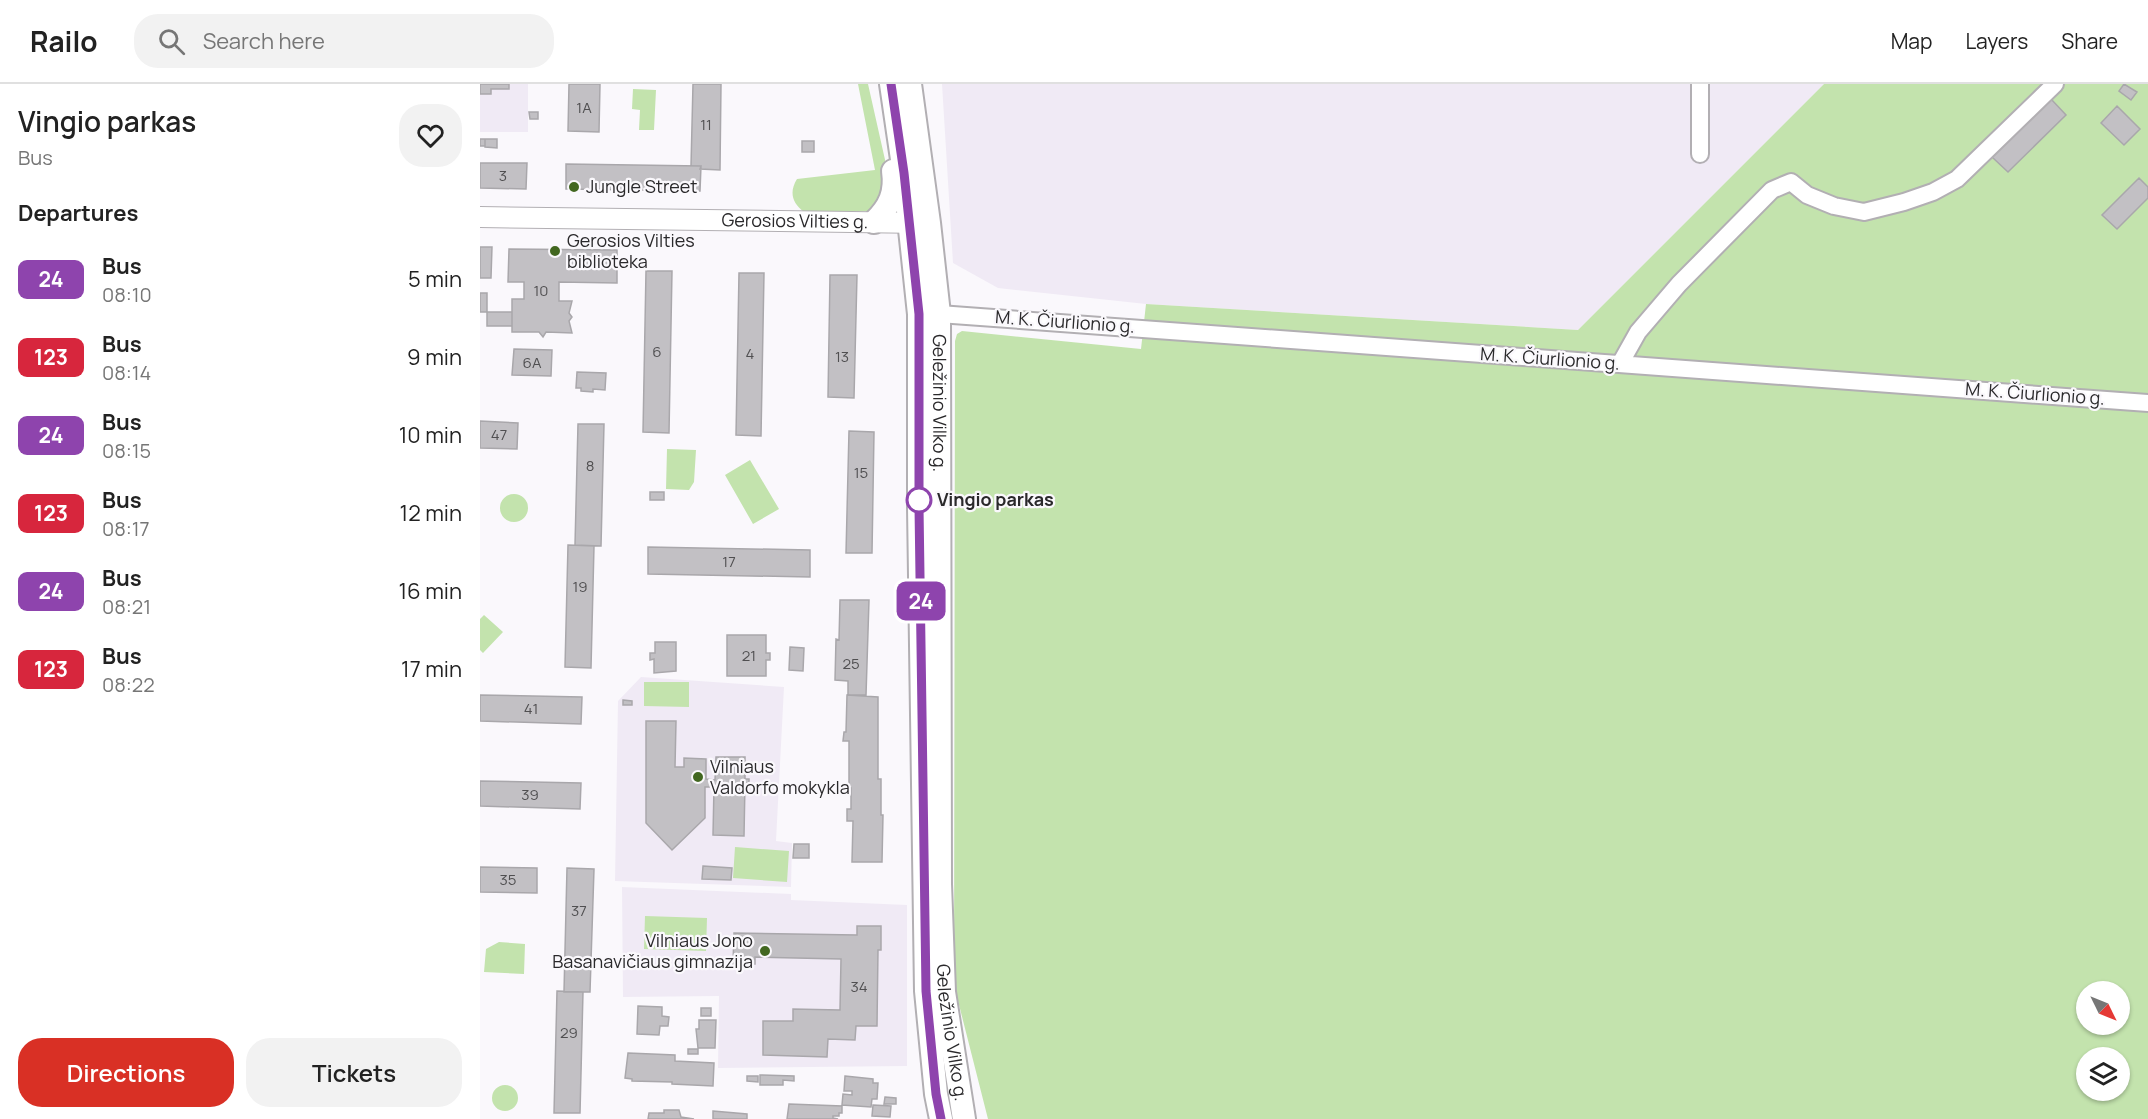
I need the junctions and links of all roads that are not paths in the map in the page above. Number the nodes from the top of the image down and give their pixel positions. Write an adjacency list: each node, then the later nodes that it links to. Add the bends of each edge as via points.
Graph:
1 (1700, 84): 4 (street)
2 (2055, 84): 9 (street, via 1957,178 1932,192 1864,212 1807,195 1791,182 1772,190 1679,284 1638,332)
3 (892, 85): 6 (highway, via 895,188 885,210); 7 (highway, Geležinio Vilko g.)
4 (1700, 154)
5 (480, 217): 6 (main road, Gerosios Vilties g.)
6 (874, 222): 7 (main road, Gerosios Vilties g.)
7 (919, 223): 8 (highway, Geležinio Vilko g.); 11 (highway, Geležinio Vilko g., via 926,991)
8 (946, 314): 9 (street, M. K. Čiurlionio g.); 12 (highway, Geležinio Vilko g., via 940,895 944,992)
9 (1620, 364): 10 (street, M. K. Čiurlionio g.)
10 (2148, 402)
11 (940, 1119)
12 (964, 1119)

